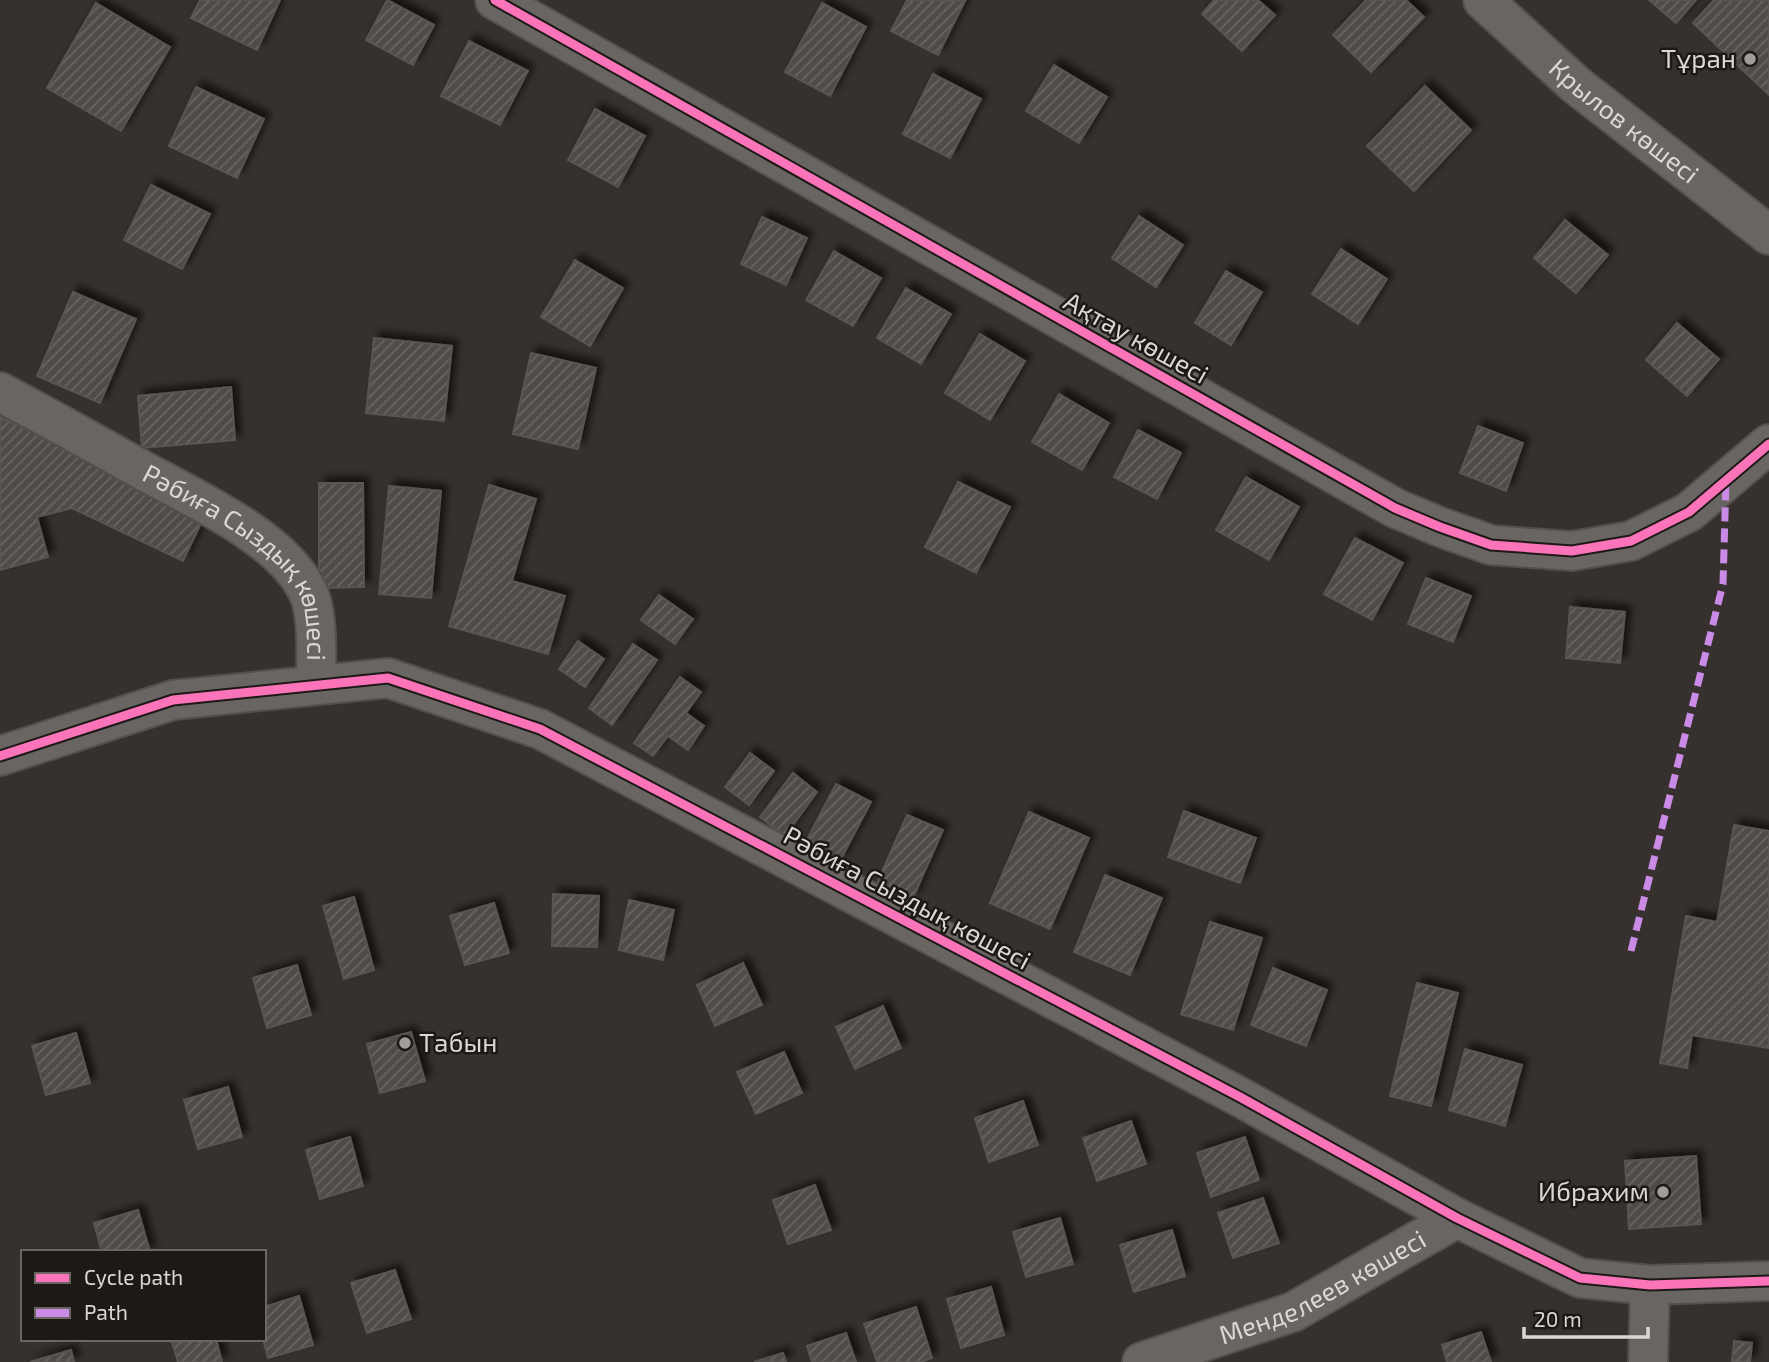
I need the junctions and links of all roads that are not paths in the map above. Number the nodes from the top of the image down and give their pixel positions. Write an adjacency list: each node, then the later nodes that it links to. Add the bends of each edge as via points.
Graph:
1 (495, 0): 5 (street, Ақтау көшесі, via 1395,508 1491,545 1572,551 1631,541 1689,512)
2 (1483, 0): 3 (street, Крылов көшесі, via 1576,85)
3 (1769, 236)
4 (0, 392): 6 (street, Рәбиға Сыздық көшесі, via 219,512 273,549 309,592 316,635)
5 (1769, 444)
6 (316, 685): 7 (street, via 173,700); 8 (street, Рәбиға Сыздық көшесі, via 388,678 540,729 1240,1097)
7 (0, 756)
8 (1457, 1218): 10 (street, Рәбиға Сыздық көшесі, via 1580,1278); 11 (street, Менделеев көшесі, via 1293,1312)
9 (1769, 1281): 10 (street, Рәбиға Сыздық көшесі)
10 (1650, 1285): 12 (street)
11 (1142, 1362)
12 (1648, 1362)

